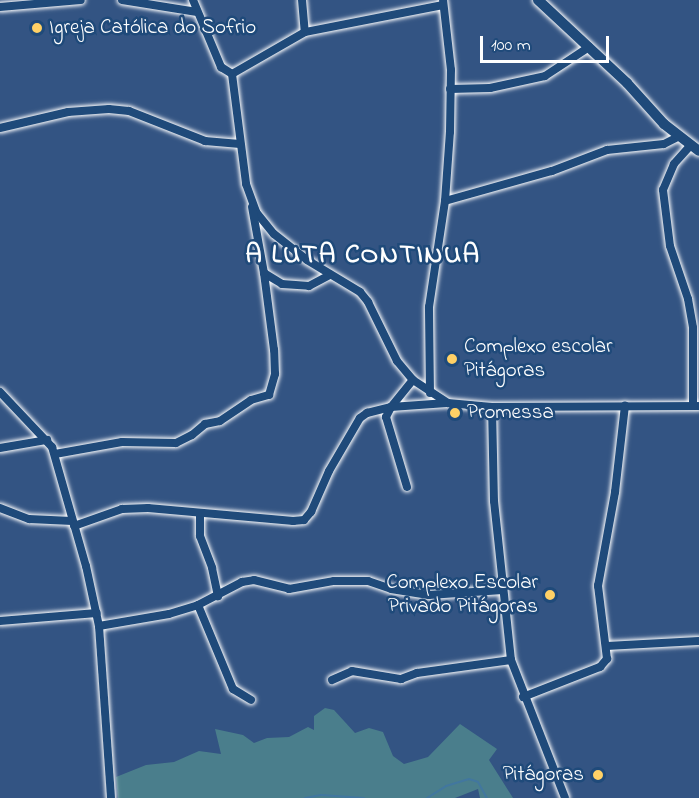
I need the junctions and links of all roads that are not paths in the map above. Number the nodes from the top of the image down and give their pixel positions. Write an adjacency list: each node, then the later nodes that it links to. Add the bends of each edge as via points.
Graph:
1 (81, 0): 7 (street)
2 (122, 0): 9 (street)
3 (193, 0): 9 (street)
4 (302, 0): 10 (street)
5 (538, 0): 11 (street)
6 (443, 2): 10 (street); 13 (street)
7 (14, 3): 8 (street)
8 (0, 7)
9 (197, 12): 12 (street, via 221,67)
10 (305, 32): 12 (street)
11 (589, 47): 13 (street, via 545,76 490,88); 15 (street)
12 (232, 74): 16 (street)
13 (450, 89): 19 (street)
14 (2, 126): 16 (street, via 68,112 110,109 129,111 205,141)
15 (678, 137): 17 (street); 19 (street, via 664,144 607,150 552,171)
16 (240, 144): 18 (street)
17 (694, 148): 27 (street, via 674,164 663,190 670,246 688,299 693,328)
18 (250, 198): 20 (street); 21 (street, via 274,234)
19 (445, 201): 24 (street, via 429,307)
20 (264, 273): 21 (street, via 282,284 309,286); 32 (street, via 275,374 269,395 251,400 220,421 205,424 176,442 122,442)
21 (330, 275): 22 (street, via 360,292 368,302 397,361)
22 (413, 380): 24 (street); 28 (street)
23 (0, 392): 30 (street)
24 (430, 393): 25 (street)
25 (448, 403): 28 (street); 29 (street)
26 (625, 406): 27 (street); 29 (street); 44 (street, via 598,586)
27 (696, 406)
28 (391, 407): 33 (street, via 386,417 388,428); 35 (street, via 360,418 304,520)
29 (492, 407): 37 (street, via 494,501)
30 (47, 440): 31 (street); 32 (street)
31 (0, 448)
32 (55, 454): 36 (street)
33 (408, 487)
34 (0, 508): 36 (street, via 29,519)
35 (200, 513): 36 (street, via 122,509); 38 (street, via 200,536)
36 (73, 523): 40 (street)
37 (503, 590): 38 (street, via 429,595 391,590 368,581 334,581 289,589 254,580 242,582); 45 (street)
38 (218, 596): 39 (street)
39 (198, 605): 42 (street); 48 (street, via 233,689)
40 (97, 613): 41 (street); 42 (street)
41 (0, 621)
42 (99, 626): 49 (street)
43 (699, 641): 44 (street)
44 (606, 646): 47 (street, via 607,659 600,667)
45 (511, 660): 46 (street, via 417,673 401,679 352,671); 47 (street)
46 (332, 680)
47 (523, 697): 50 (street)
48 (250, 700)
49 (111, 798)
50 (565, 798)

